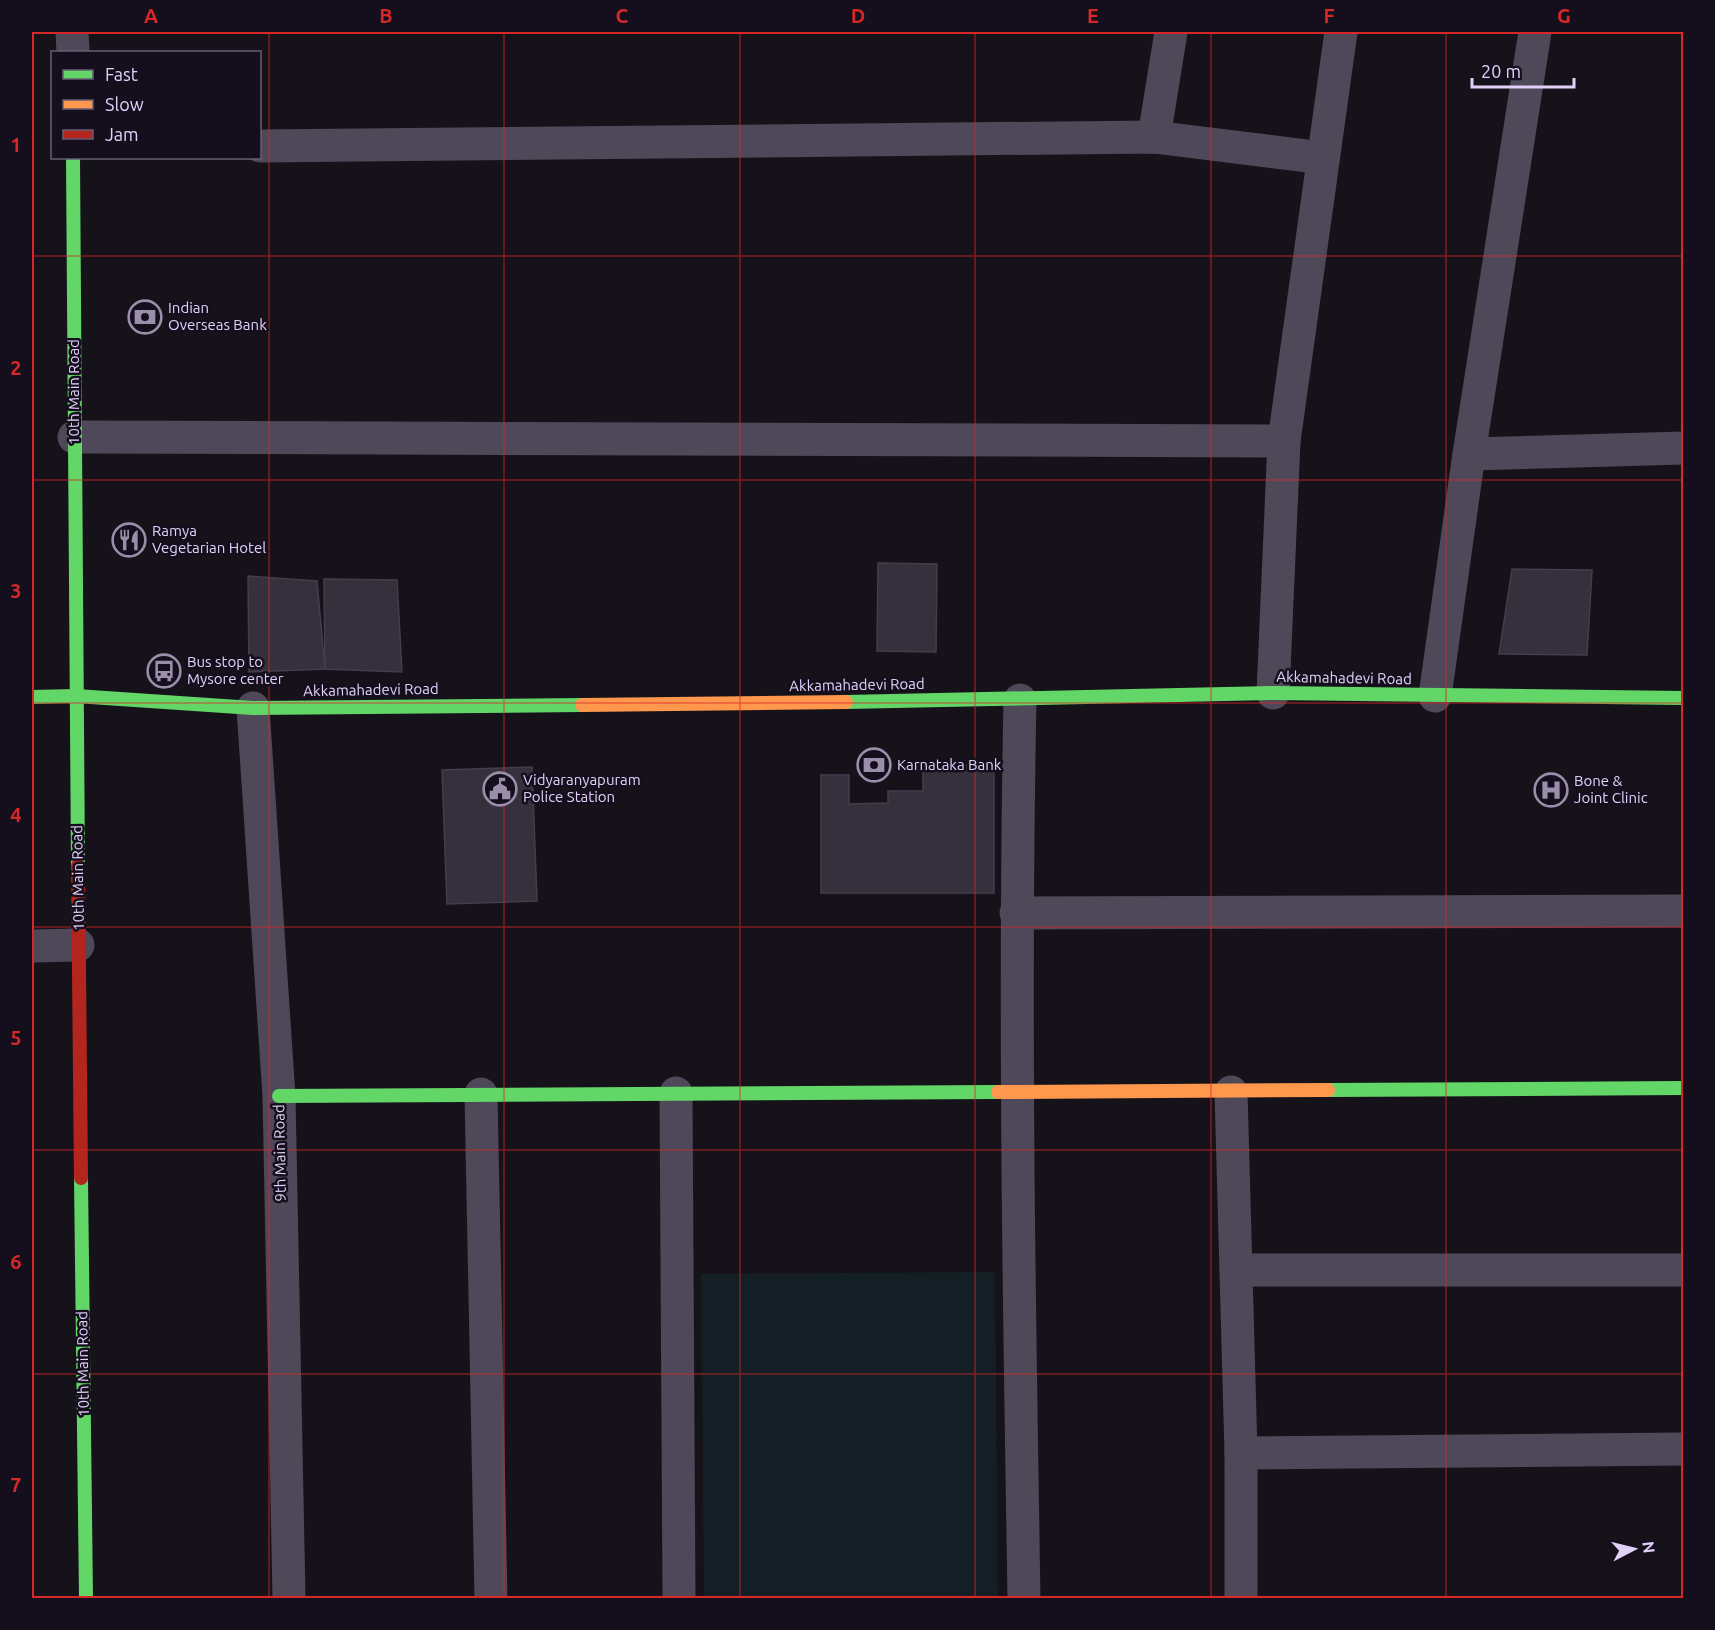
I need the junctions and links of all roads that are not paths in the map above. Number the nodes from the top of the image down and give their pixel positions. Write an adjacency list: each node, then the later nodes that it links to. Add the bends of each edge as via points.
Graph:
1 (72, 32): 5 (street)
2 (1171, 32): 6 (street)
3 (1341, 32): 8 (street)
4 (1535, 32): 13 (street)
5 (73, 51)
6 (1154, 137): 7 (street); 8 (street)
7 (261, 146)
8 (1323, 158): 11 (street)
9 (73, 159): 10 (street, 10th Main Road)
10 (74, 437): 11 (street); 15 (street, 10th Main Road)
11 (1284, 441): 14 (street)
12 (1683, 448): 13 (street)
13 (1469, 454): 16 (street)
14 (1273, 693): 16 (street, Akkamahadevi Road); 19 (street, Akkamahadevi Road)
15 (76, 696): 17 (street, Akkamahadevi Road); 20 (street, Akkamahadevi Road); 23 (street, 10th Main Road)
16 (1435, 696): 18 (street, Akkamahadevi Road)
17 (32, 697)
18 (1683, 698)
19 (1020, 700): 20 (street, Akkamahadevi Road); 22 (street)
20 (253, 708): 30 (street, 9th Main Road)
21 (1683, 911): 22 (street)
22 (1016, 913): 26 (street)
23 (78, 945): 24 (street); 35 (street, 10th Main Road)
24 (32, 946)
25 (1683, 1088): 27 (street)
26 (1016, 1091): 27 (street); 28 (street); 39 (street)
27 (1231, 1092): 31 (street)
28 (676, 1093): 29 (street); 38 (street)
29 (481, 1094): 30 (street); 37 (street)
30 (279, 1096): 36 (street, 9th Main Road)
31 (1236, 1270): 32 (street); 34 (street)
32 (1683, 1270)
33 (1683, 1449): 34 (street)
34 (1241, 1453): 40 (street)
35 (86, 1599)
36 (289, 1599)
37 (491, 1599)
38 (679, 1599)
39 (1024, 1599)
40 (1241, 1599)

